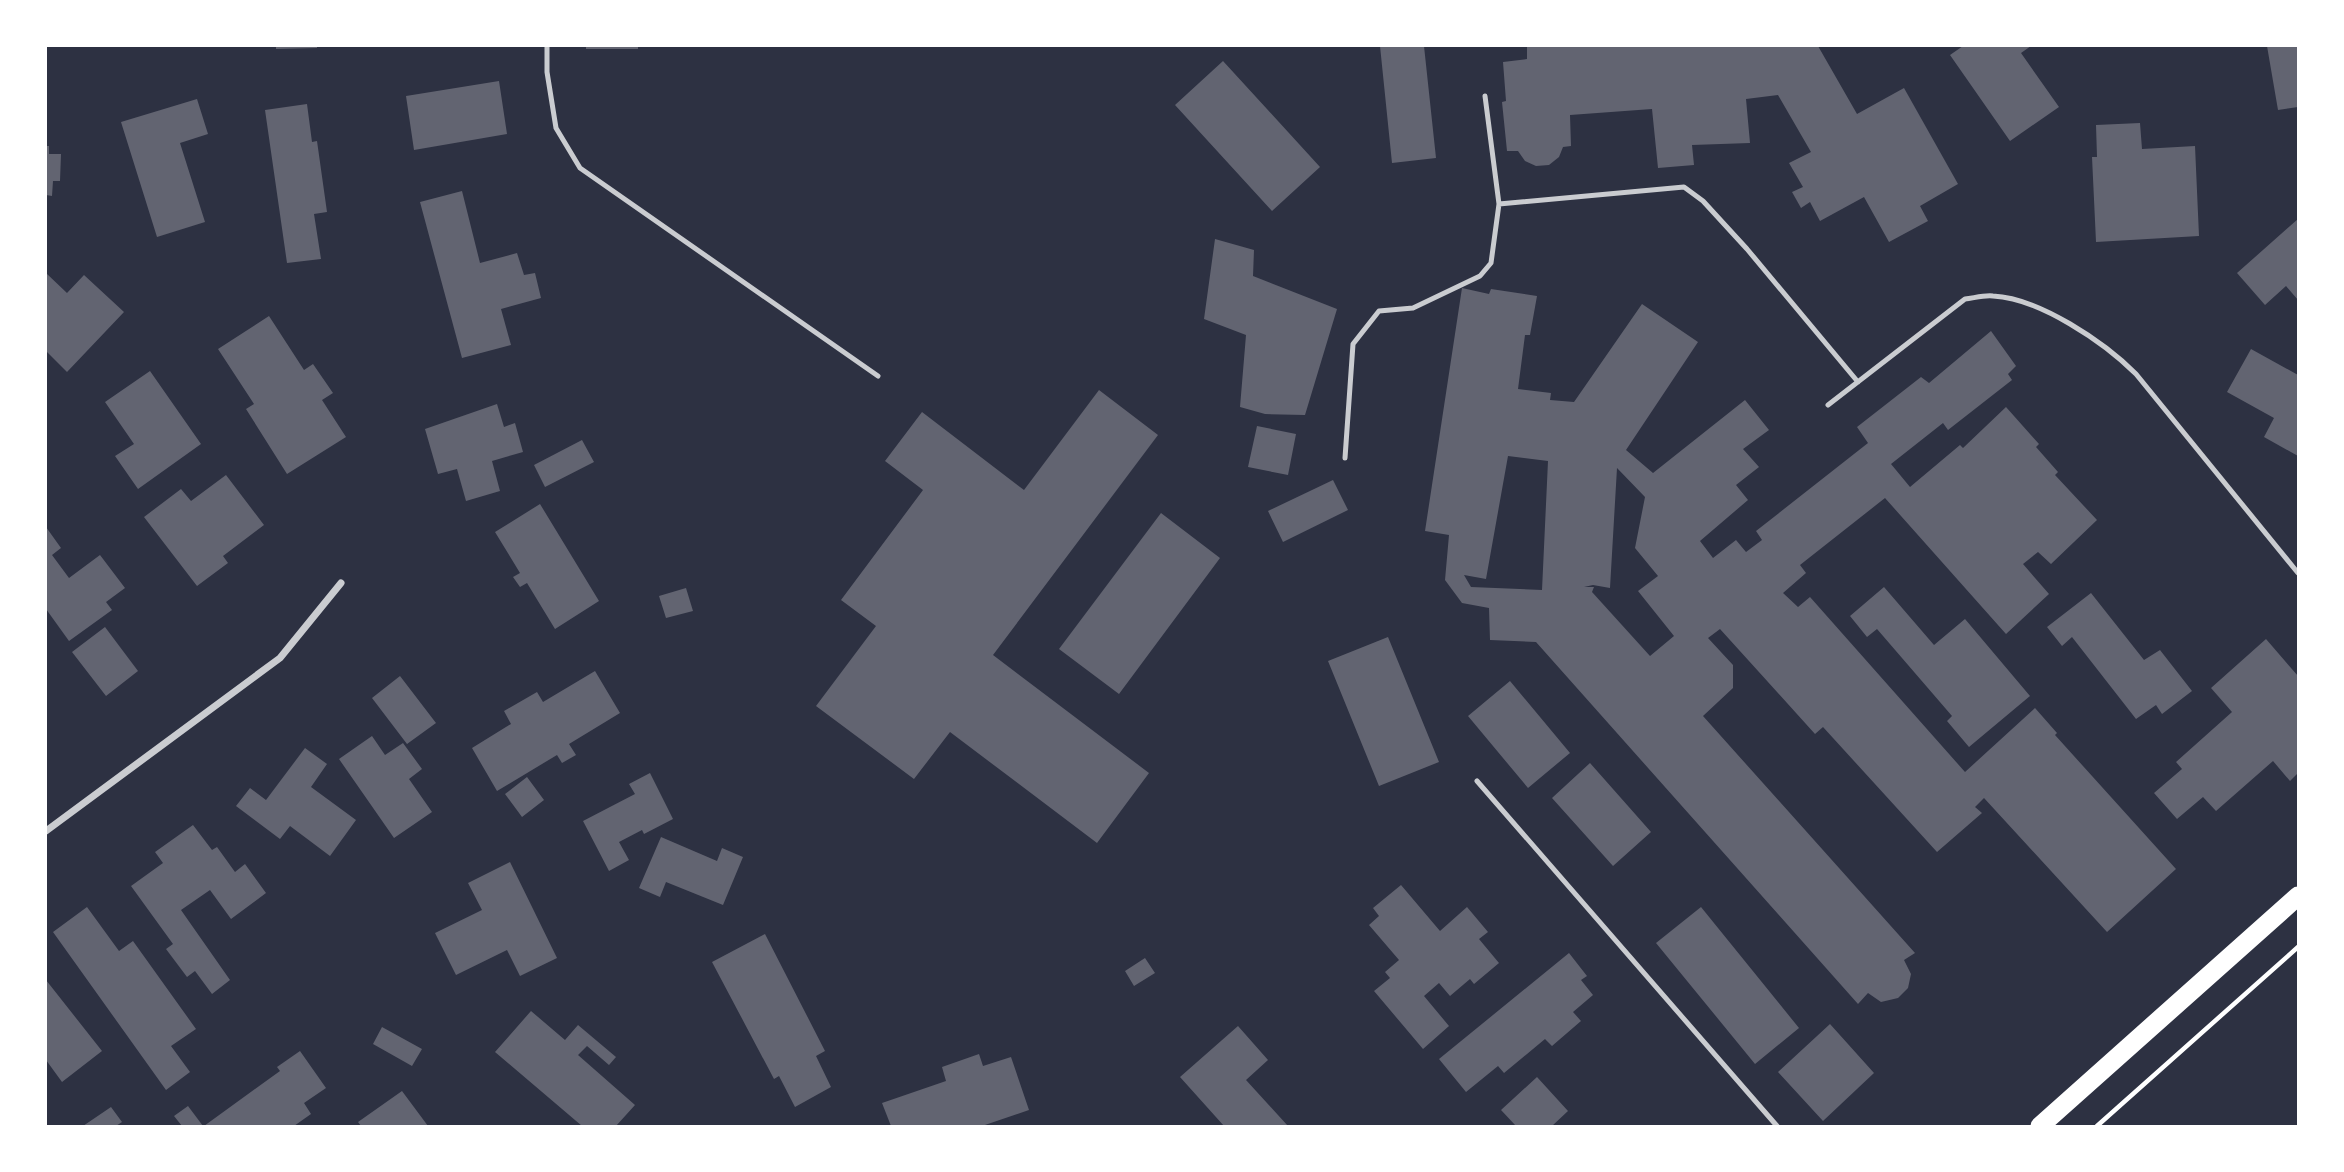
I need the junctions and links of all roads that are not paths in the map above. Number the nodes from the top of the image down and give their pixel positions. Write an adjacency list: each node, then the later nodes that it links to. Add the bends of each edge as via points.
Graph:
1 (547, 46): 4 (lane, via 556,128 580,168)
2 (1485, 96): 3 (lane)
3 (1499, 204): 5 (lane, via 1684,187 1747,249); 7 (lane, via 1491,263 1480,276 1413,308 1379,311 1353,344)
4 (877, 376)
5 (1858, 382): 6 (lane); 8 (lane, via 1965,299 1993,296 2036,308 2110,348 2136,374)
6 (1828, 405)
7 (1345, 458)
8 (2298, 573)
9 (341, 583): 11 (street, via 280,658)
10 (1477, 781): 13 (lane)
11 (46, 831)
12 (2298, 896): 14 (highway)
13 (1777, 1126)
14 (2040, 1126)

